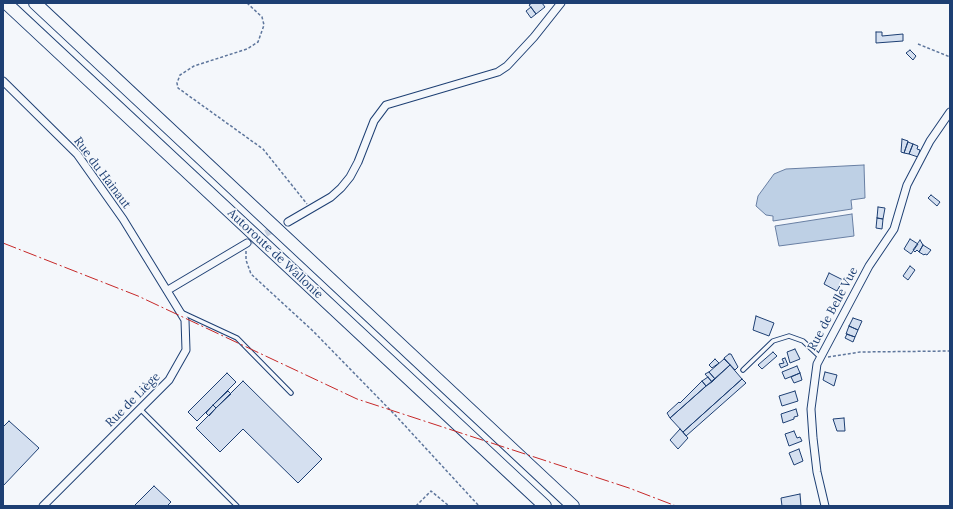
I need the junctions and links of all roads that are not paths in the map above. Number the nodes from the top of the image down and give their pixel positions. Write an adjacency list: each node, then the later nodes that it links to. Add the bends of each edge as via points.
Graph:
1 (6, 3): 16 (highway, Autoroute de Wallonie)
2 (34, 3): 17 (highway, Autoroute de Wallonie)
3 (561, 3): 6 (street, via 534,37 498,72 386,105 374,121 350,178 331,197)
4 (3, 81): 8 (street, Rue du Hainaut, via 77,154 123,219)
5 (950, 112): 10 (street, Rue de Belle Vue, via 907,185 894,229 869,266)
6 (288, 222)
7 (245, 244): 8 (street)
8 (168, 290): 9 (street, Rue de Liège)
9 (180, 311): 12 (lane, via 237,338); 13 (street, Rue de Liège, via 185,320 186,350 169,380)
10 (820, 357): 11 (lane, via 803,341 788,336 773,341); 18 (street, Rue de Belle Vue, via 811,408 817,472)
11 (744, 370)
12 (291, 393)
13 (140, 409): 14 (street, Rue de Liège); 15 (lane)
14 (43, 506)
15 (237, 506)
16 (545, 506)
17 (573, 506)
18 (825, 506)

